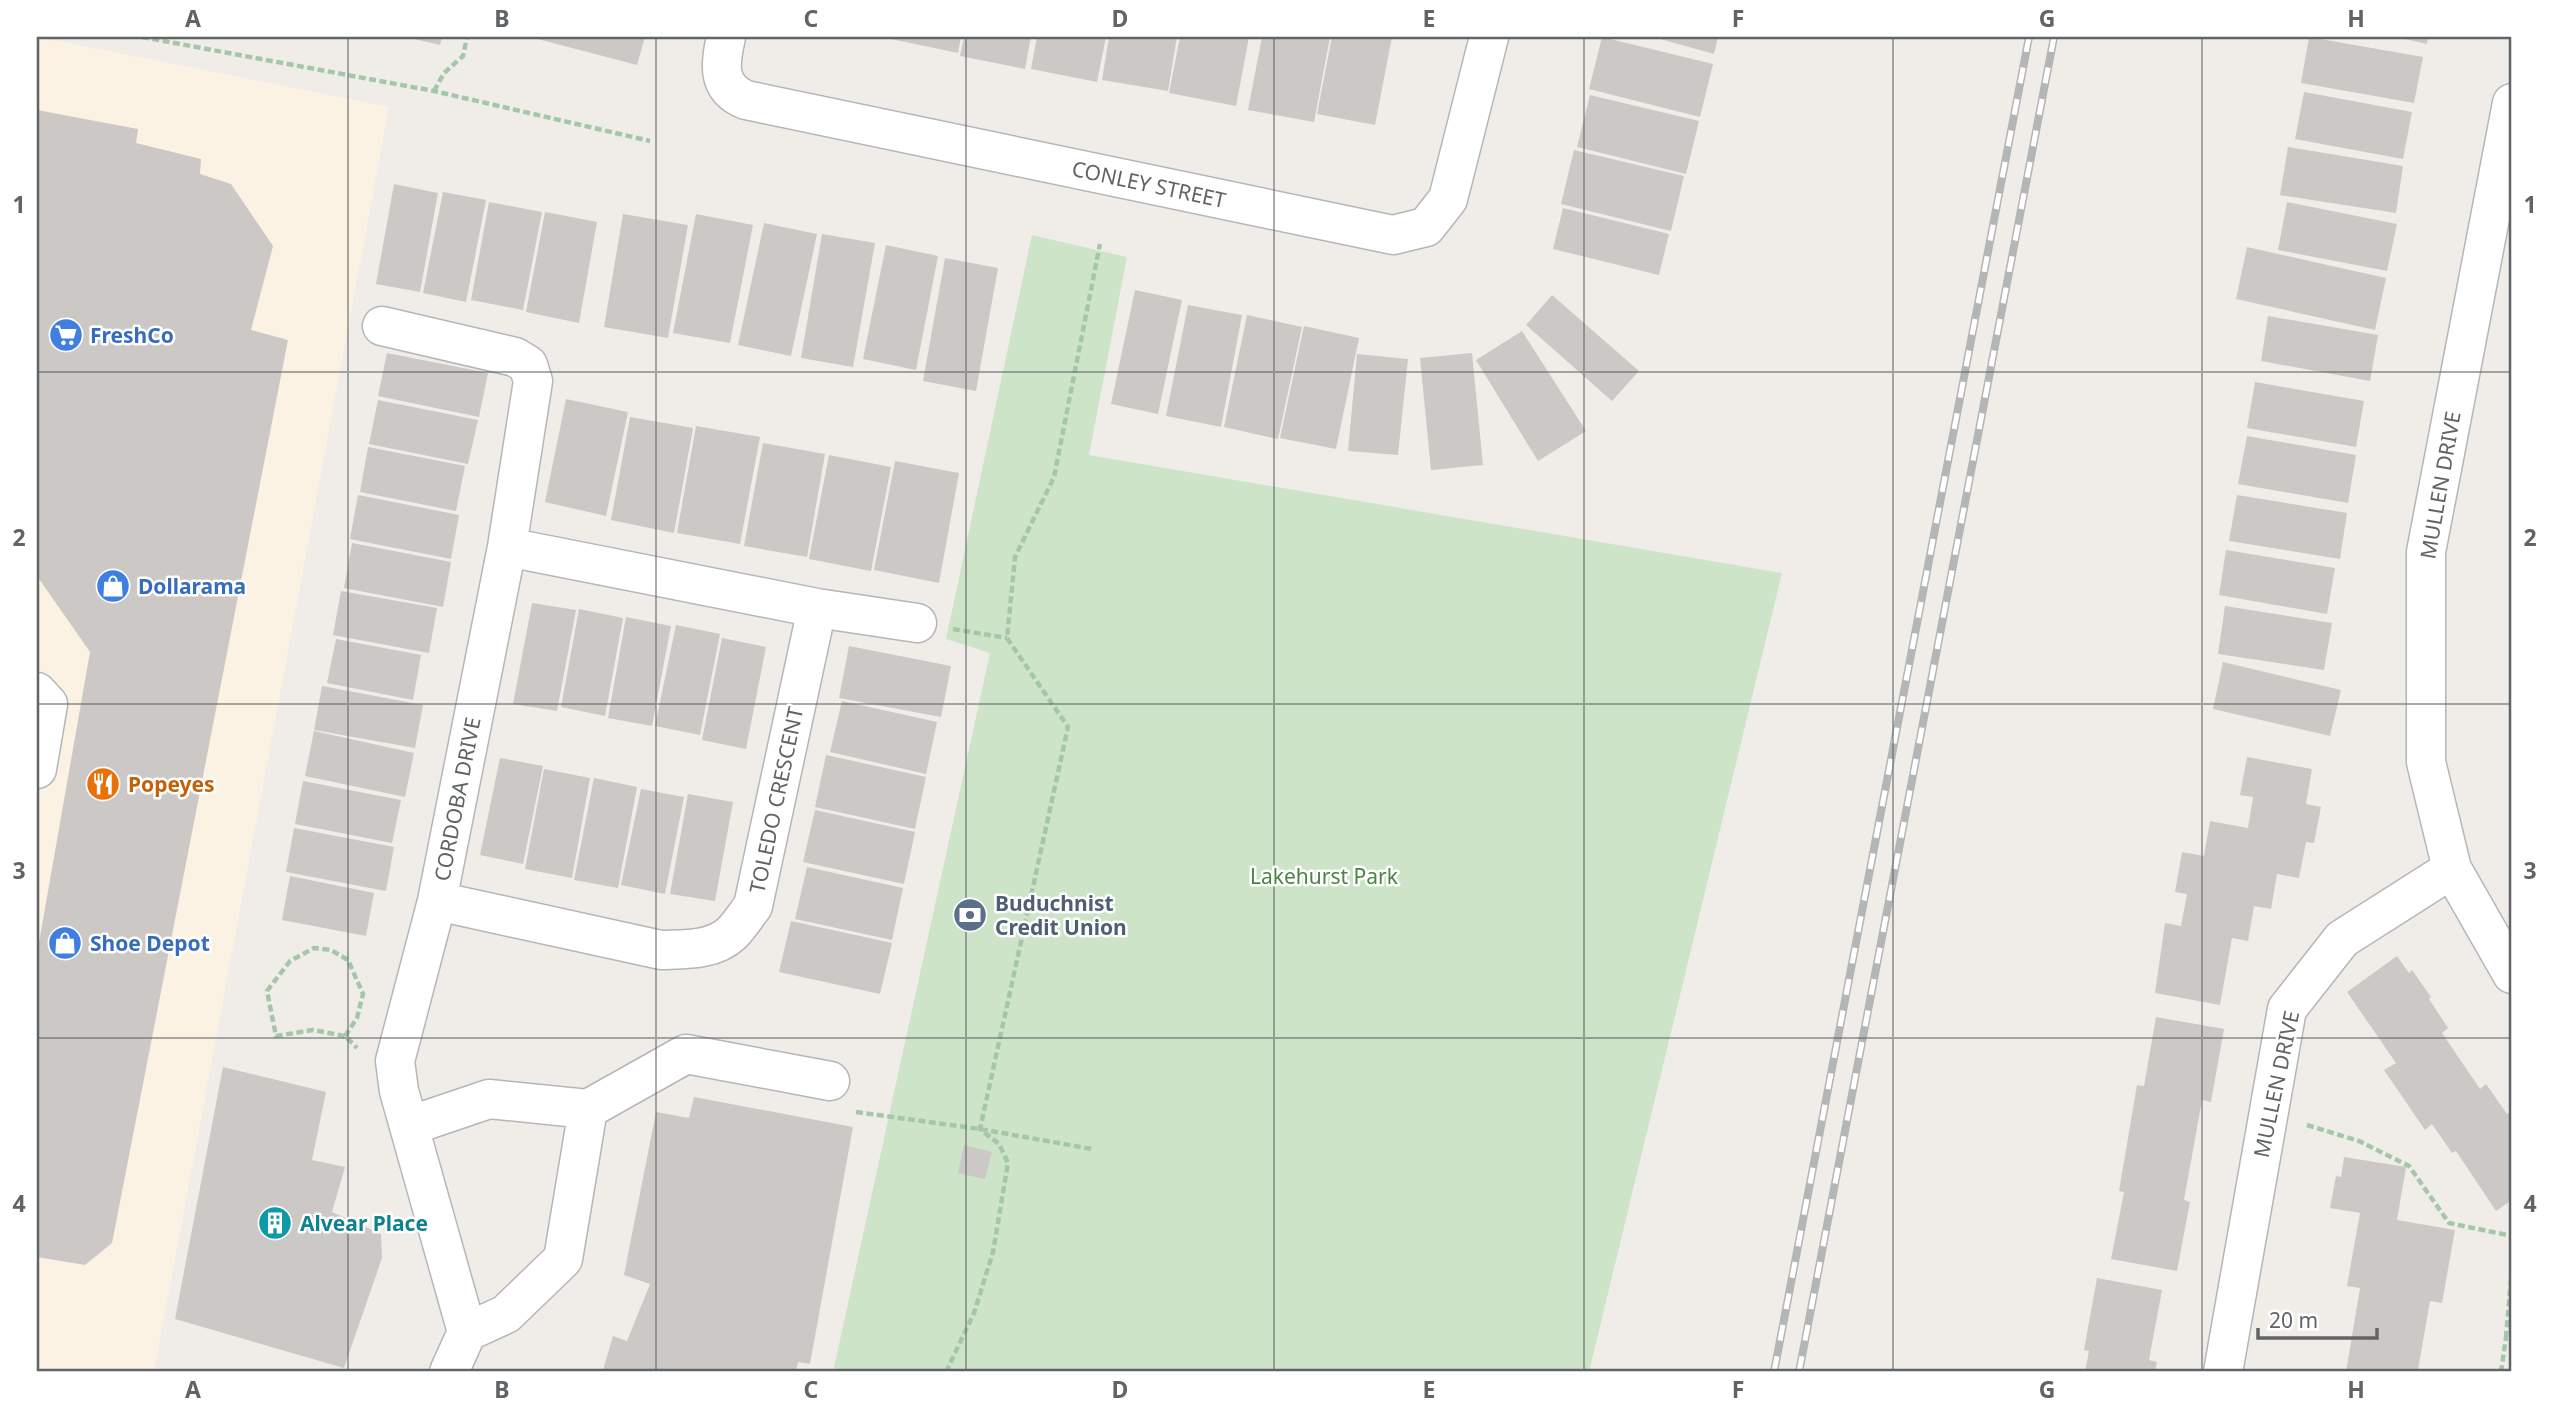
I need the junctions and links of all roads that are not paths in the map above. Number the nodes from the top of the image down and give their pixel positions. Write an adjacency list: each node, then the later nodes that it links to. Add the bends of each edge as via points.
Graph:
1 (726, 37): 2 (street, CONLEY STREET, via 720,61 726,85 746,100 1393,235 1426,227 1448,199)
2 (1489, 37)
3 (2512, 103): 4 (street, MULLEN DRIVE)
4 (2499, 243): 11 (street, MULLEN DRIVE, via 2426,552 2426,762)
5 (382, 326): 6 (street, CORDOBA DRIVE, via 515,357 528,365 533,381)
6 (507, 547): 7 (street); 12 (street, CORDOBA DRIVE)
7 (817, 608): 8 (street); 12 (street, TOLEDO CRESCENT, via 753,906 730,935 695,949 661,950)
8 (917, 623)
9 (37, 692): 10 (street, via 48,704)
10 (37, 769)
11 (2452, 869): 13 (street, MULLEN DRIVE); 19 (street, MULLEN DRIVE, via 2342,939 2287,1009)
12 (437, 901): 15 (street, CORDOBA DRIVE, via 395,1061)
13 (2512, 974)
14 (830, 1081): 16 (street, via 686,1054)
15 (404, 1108): 16 (street, via 489,1099); 17 (street, CORDOBA DRIVE)
16 (588, 1110): 17 (street, via 563,1259 506,1314)
17 (467, 1332): 18 (street)
18 (449, 1372)
19 (2222, 1372)

